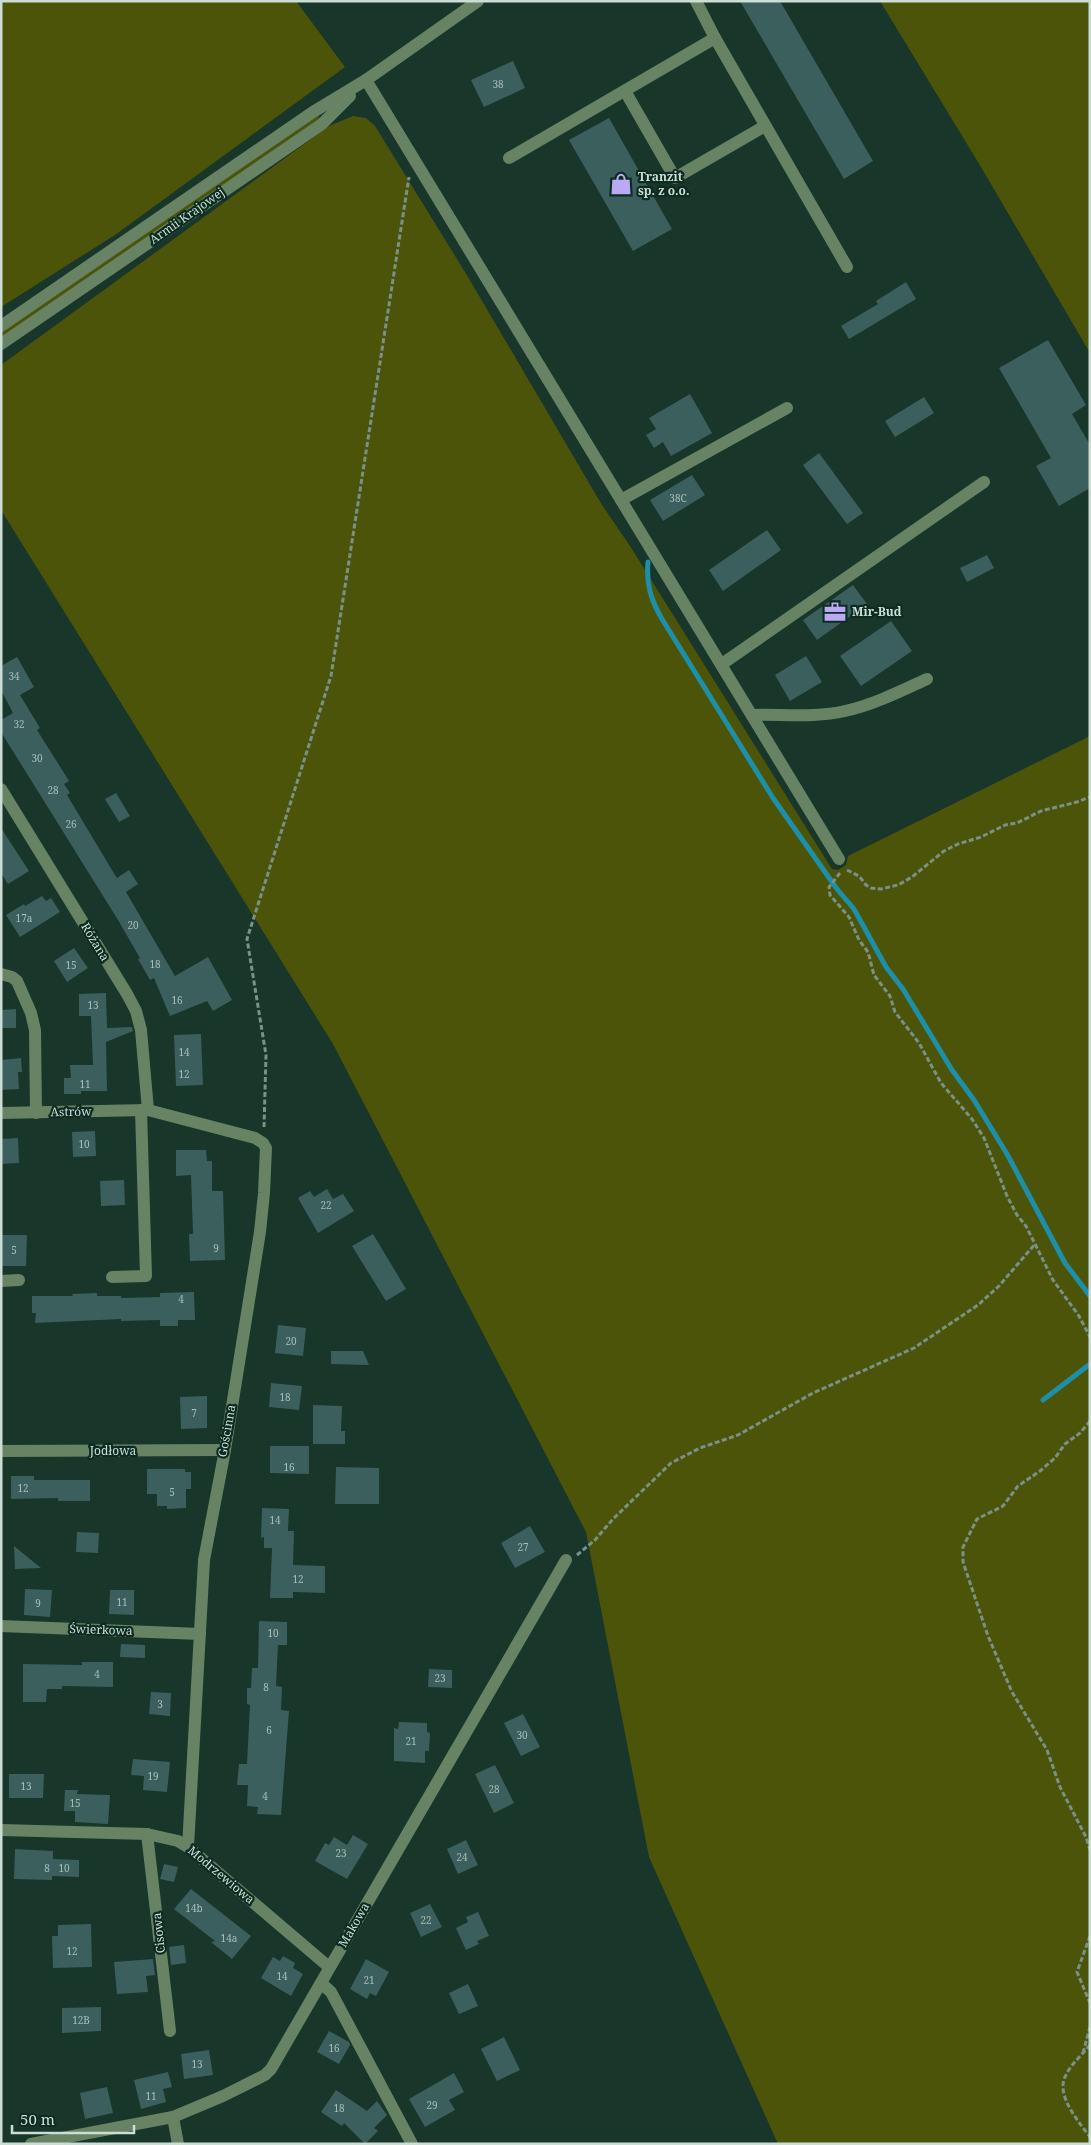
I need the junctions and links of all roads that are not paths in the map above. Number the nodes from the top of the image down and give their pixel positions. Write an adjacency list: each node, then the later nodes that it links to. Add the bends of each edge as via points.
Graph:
1 (478, 1): 4 (street, Armii Krajowej)
2 (696, 1): 3 (street)
3 (715, 38): 5 (street); 6 (street)
4 (366, 80): 9 (street, Armii Krajowej, via 314,112); 10 (street, Armii Krajowej, via 322,124); 13 (street)
5 (625, 90): 6 (street, via 675,178); 7 (street)
6 (765, 126): 8 (street)
7 (508, 158)
8 (847, 267)
9 (1, 326)
10 (1, 344)
11 (787, 408): 13 (street)
12 (984, 482): 14 (street)
13 (621, 500): 14 (street)
14 (722, 664): 16 (street)
15 (927, 679): 16 (street, via 844,711)
16 (752, 715): 18 (street)
17 (1, 789): 20 (street, Różana, via 136,1012 141,1030)
18 (839, 859)
19 (1, 974): 22 (street, via 17,981 31,1014 35,1030)
20 (144, 1110): 22 (street, Astrów); 23 (street, Różana, via 146,1276); 26 (street, Gościnna, via 255,1138 263,1143 266,1156 262,1212)
21 (1, 1113): 22 (street, Astrów)
22 (36, 1113)
23 (112, 1277)
24 (19, 1280): 25 (street)
25 (1, 1281)
26 (224, 1450): 27 (street, Jodłowa); 30 (street, Gościnna, via 204,1560)
27 (1, 1451)
28 (566, 1560): 34 (street, Makowa)
29 (1, 1626): 30 (street, Świerkowa)
30 (200, 1634): 33 (street, Gościnna)
31 (1, 1830): 32 (street, Modrzewiowa)
32 (147, 1834): 33 (street, Modrzewiowa, via 178,1841); 36 (street, Cisowa)
33 (188, 1847): 34 (street, Modrzewiowa)
34 (330, 1967): 35 (street, Makowa)
35 (321, 1983): 37 (street, Makowa, via 265,2075); 40 (street, via 331,1992)
36 (170, 2031)
37 (173, 2117): 38 (street, Makowa); 39 (street)
38 (30, 2144)
39 (178, 2144)
40 (412, 2144)

